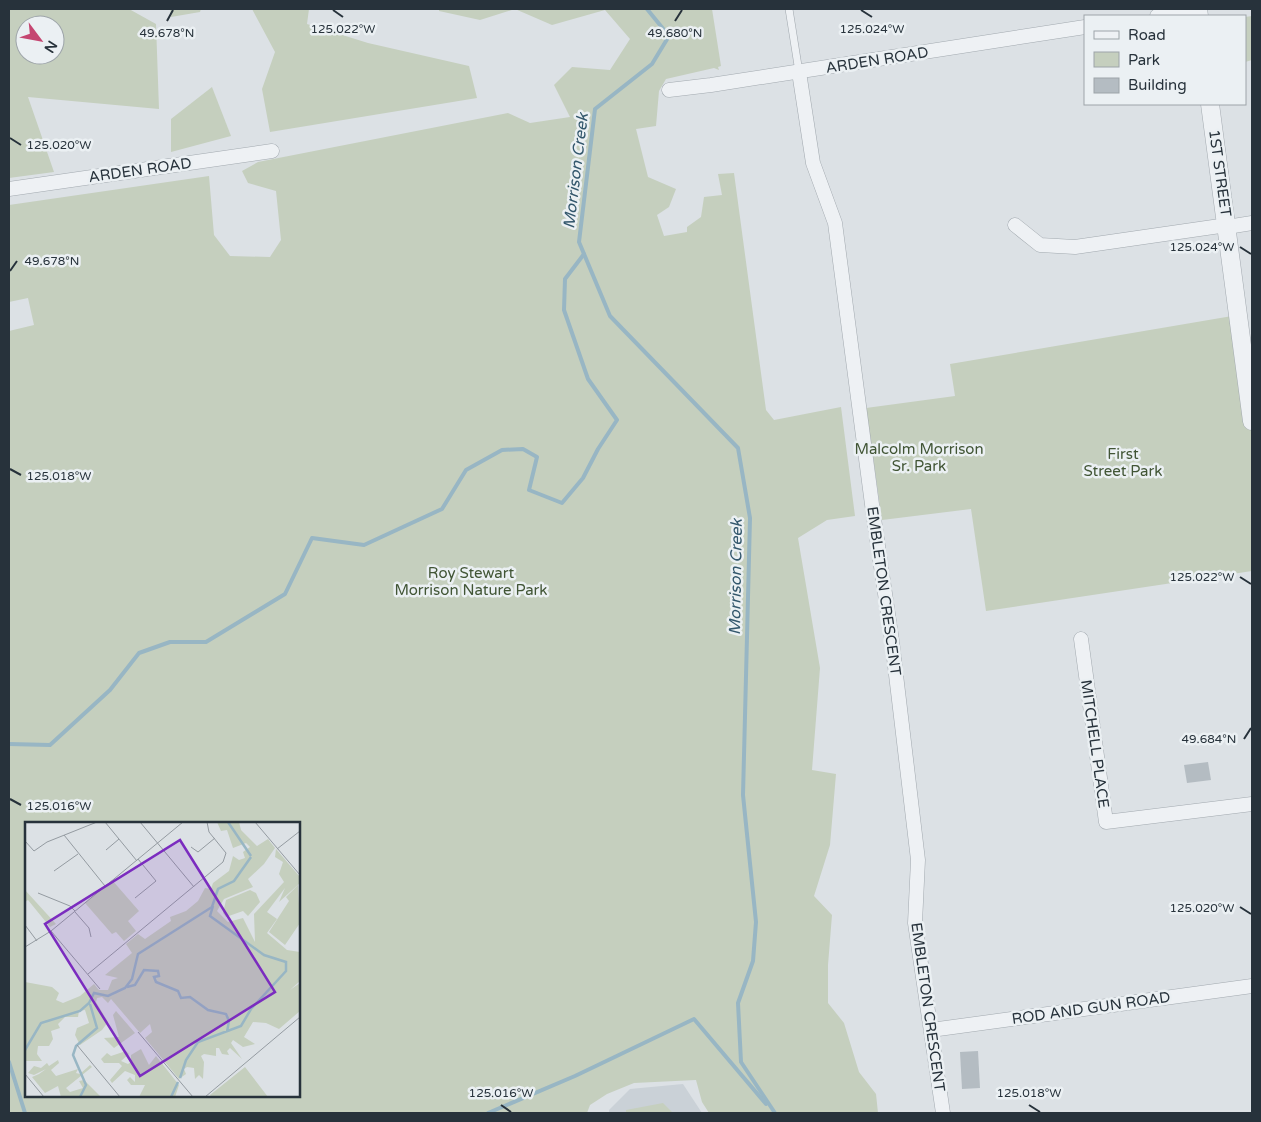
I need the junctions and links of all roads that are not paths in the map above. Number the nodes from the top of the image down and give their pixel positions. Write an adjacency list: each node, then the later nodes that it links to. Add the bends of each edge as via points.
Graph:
1 (789, 9): 5 (lane)
2 (1198, 12): 3 (street)
3 (1167, 15)
4 (1084, 28): 5 (street, ARDEN ROAD)
5 (799, 72): 6 (street, ARDEN ROAD); 17 (street, EMBLETON CRESCENT, via 813,163 835,223 916,841 915,924)
6 (669, 90)
7 (1210, 105): 12 (street, 1ST STREET)
8 (272, 152): 9 (street, ARDEN ROAD)
9 (9, 189)
10 (1252, 223): 12 (street)
11 (1015, 225): 12 (street, via 1040,246 1075,247)
12 (1227, 226): 13 (street, 1ST STREET)
13 (1252, 421)
14 (1081, 639): 15 (street, MITCHELL PLACE, via 1106,822)
15 (1252, 804)
16 (1252, 986): 17 (street, ROD AND GUN ROAD)
17 (931, 1030): 18 (street, EMBLETON CRESCENT)
18 (942, 1113)

